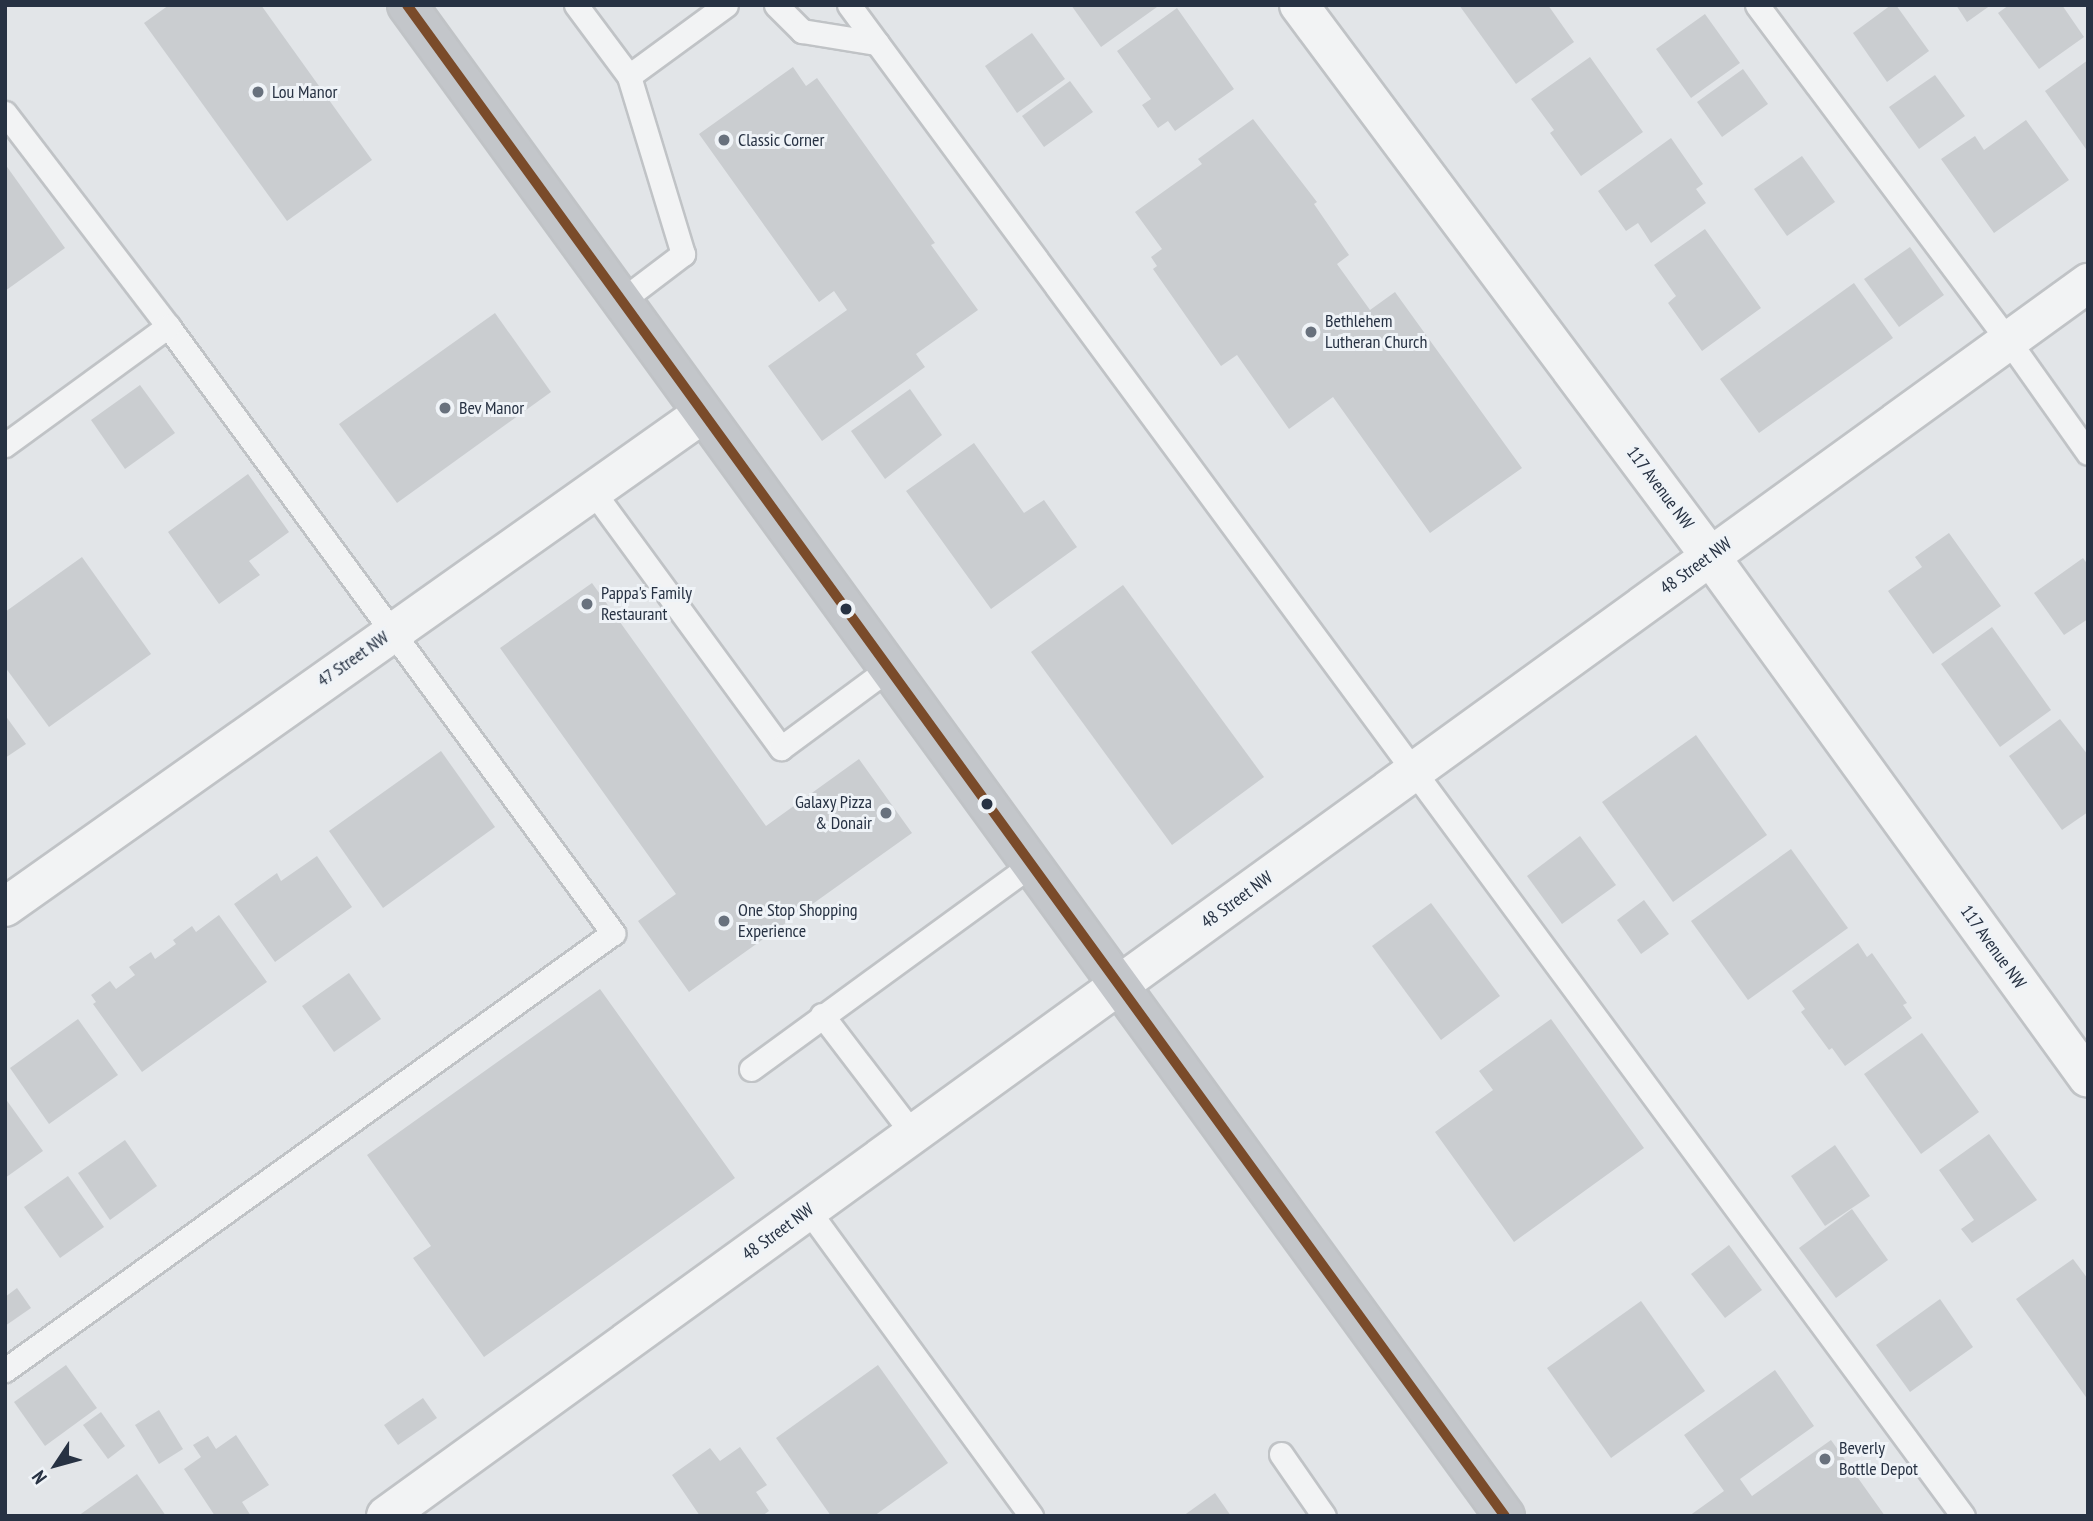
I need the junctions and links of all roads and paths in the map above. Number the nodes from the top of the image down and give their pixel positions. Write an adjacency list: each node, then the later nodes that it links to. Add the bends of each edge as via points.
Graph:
1 (407, 5): 12 (main road)
2 (576, 5): 9 (lane)
3 (726, 5): 9 (lane)
4 (776, 5): 8 (lane, via 802,31)
5 (849, 5): 8 (lane)
6 (1299, 5): 19 (street, 117 Avenue NW)
7 (1757, 5): 14 (lane)
8 (877, 43): 22 (lane)
9 (629, 76): 12 (lane, via 683,254)
10 (5, 113): 13 (lane)
11 (2088, 283): 14 (street, 48 Street NW)
12 (621, 301): 15 (main road)
13 (168, 326): 16 (lane); 20 (lane)
14 (2008, 340): 17 (lane); 19 (street, 48 Street NW)
15 (702, 414): 18 (street, 47 Street NW); 21 (main road)
16 (5, 445)
17 (2088, 453)
18 (592, 490): 20 (street, 47 Street NW); 21 (lane, via 781,748)
19 (1710, 556): 22 (street, 48 Street NW); 28 (street, 117 Avenue NW)
20 (393, 630): 24 (street, 47 Street NW); 31 (lane, via 613,933)
21 (889, 668): 23 (main road)
22 (1414, 771): 25 (street, 48 Street NW); 37 (lane)
23 (1032, 864): 25 (main road); 26 (lane)
24 (5, 907)
25 (1119, 985): 29 (street, 48 Street NW); 36 (main road)
26 (822, 1015): 27 (lane); 29 (lane)
27 (751, 1069)
28 (2088, 1078)
29 (913, 1134): 30 (street, 48 Street NW)
30 (808, 1210): 33 (street, 48 Street NW); 34 (lane)
31 (5, 1370)
32 (1281, 1454): 35 (lane)
33 (386, 1516)
34 (1031, 1516)
35 (1324, 1516)
36 (1505, 1516)
37 (1963, 1516)

